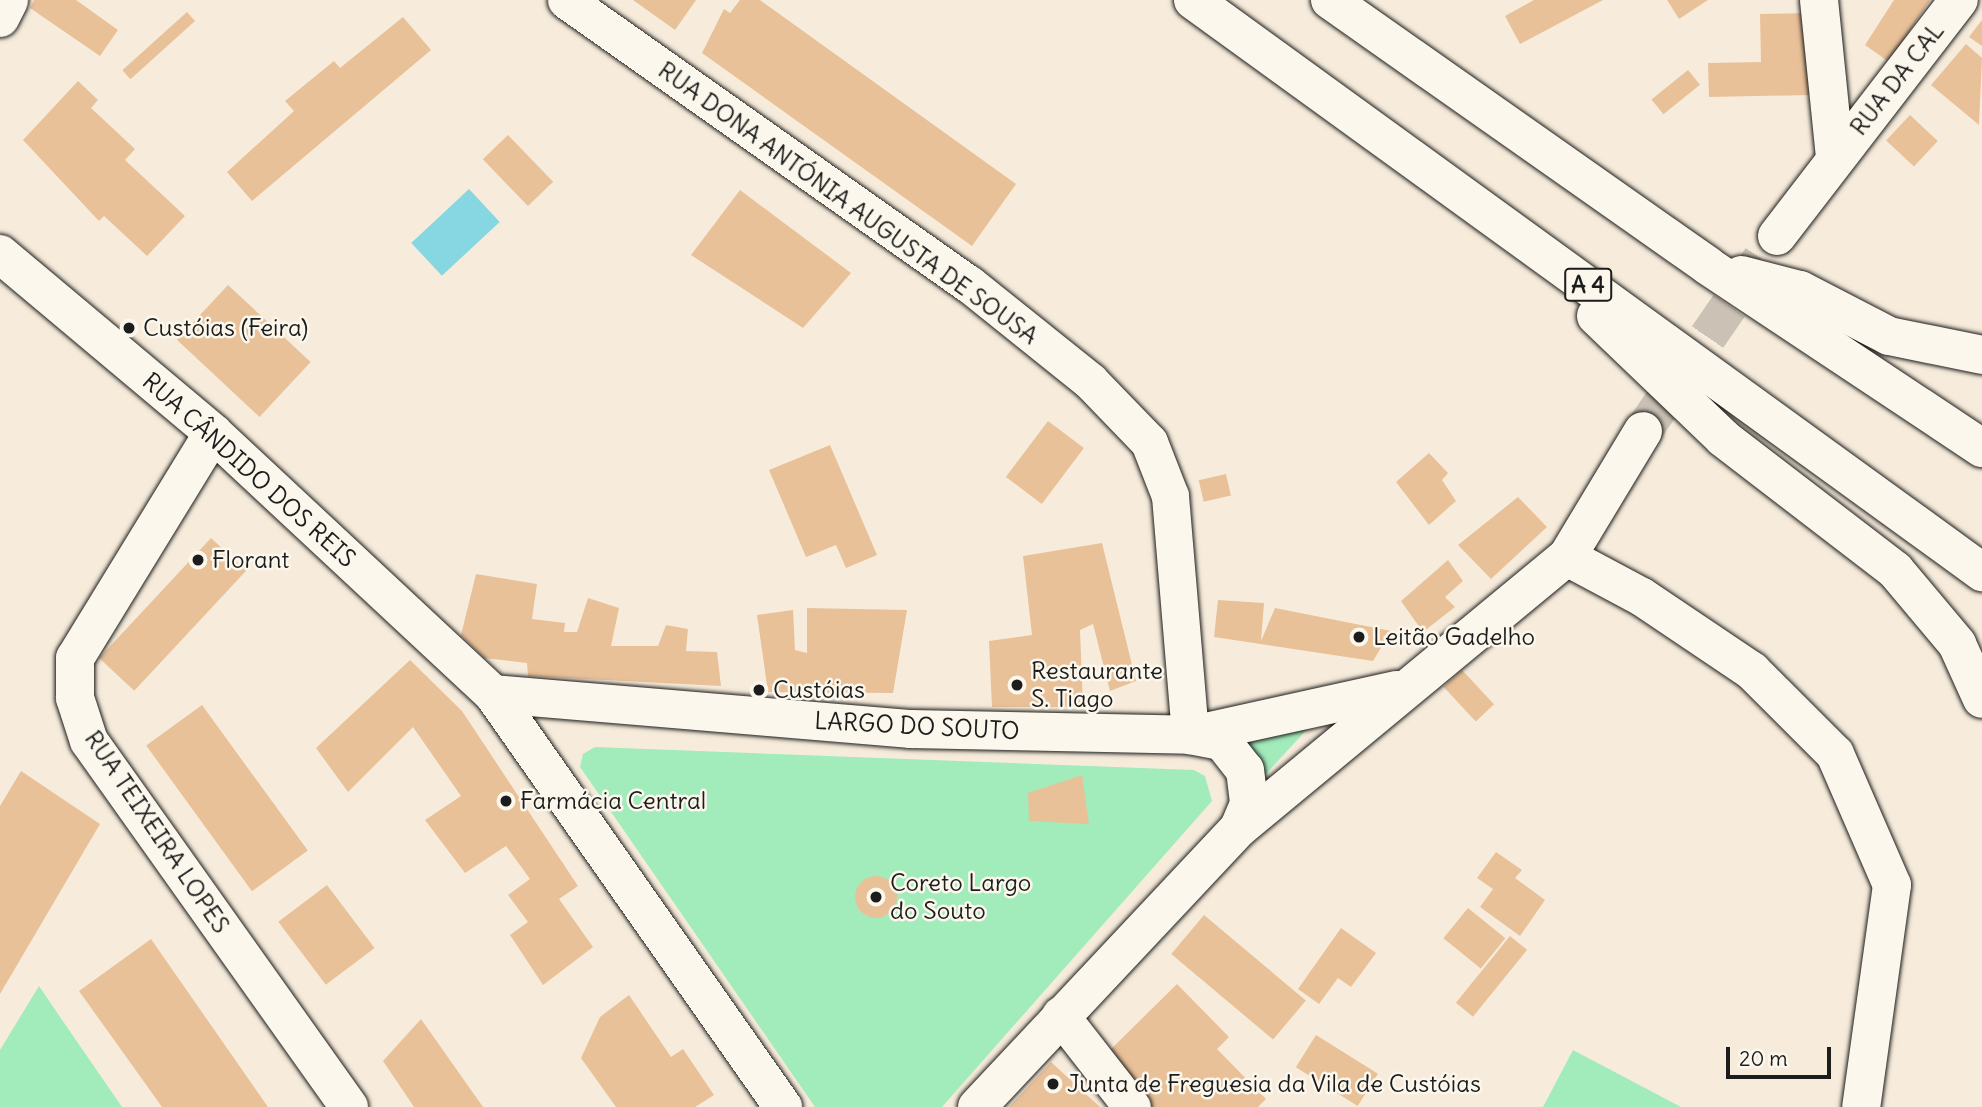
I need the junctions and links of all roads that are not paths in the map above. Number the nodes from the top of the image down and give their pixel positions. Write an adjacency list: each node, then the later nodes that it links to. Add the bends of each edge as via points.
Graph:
1 (9, 0): 7 (street)
2 (566, 0): 23 (street, RUA DONA ANTÓNIA AUGUSTA DE SOUSA, via 969,284 1090,382 1149,442 1170,496)
3 (1193, 0): 9 (main road, A 4)
4 (1330, 0): 12 (main road)
5 (1819, 0): 8 (main road)
6 (1959, 0): 8 (main road, RUA DA CAL)
7 (0, 18)
8 (1835, 157): 10 (main road, RUA DA CAL)
9 (1485, 211): 18 (main road, A 4); 21 (main road, via 1723,438 1895,570 1957,643)
10 (1777, 236)
11 (0, 254): 15 (main road, RUA CÂNDIDO DOS REIS)
12 (1708, 266): 13 (main road, via 1800,290 1889,336); 16 (main road)
13 (1982, 355)
14 (1643, 432): 17 (main road)
15 (213, 433): 20 (main road, RUA CÂNDIDO DOS REIS); 27 (main road, RUA TEIXEIRA LOPES, via 75,658 75,698 89,741)
16 (1982, 448)
17 (1567, 557): 19 (main road); 31 (main road, via 1642,597 1752,671 1835,754 1892,885)
18 (1982, 572)
19 (1403, 689): 23 (main road, LARGO DO SOUTO); 25 (main road, LARGO DO SOUTO)
20 (493, 694): 22 (main road, LARGO DO SOUTO); 24 (main road)
21 (1982, 699)
22 (561, 703): 23 (main road, LARGO DO SOUTO, via 911,729); 24 (main road, via 542,716)
23 (1190, 735): 25 (main road, LARGO DO SOUTO, via 1222,741 1245,770 1249,804)
24 (536, 759): 28 (main road)
25 (1239, 828): 26 (main road, LARGO DO SOUTO)
26 (1060, 1015): 29 (main road, LARGO DO SOUTO); 30 (street)
27 (349, 1107)
28 (783, 1107)
29 (977, 1107)
30 (1132, 1107)
31 (1861, 1107)

